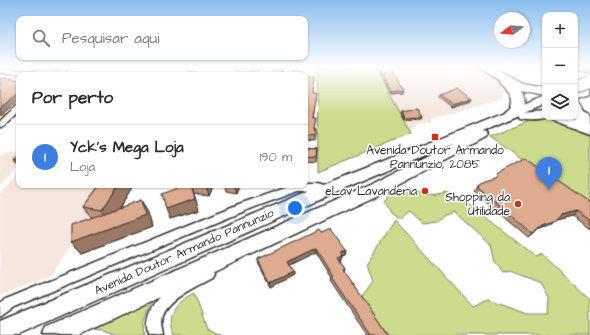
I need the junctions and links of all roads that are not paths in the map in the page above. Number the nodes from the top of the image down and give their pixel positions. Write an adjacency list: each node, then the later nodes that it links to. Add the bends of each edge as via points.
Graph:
1 (507, 83): 10 (highway, via 514,89 518,98 517,108)
2 (512, 83): 5 (highway, via 519,87)
3 (589, 83): 6 (main road, bridge)
4 (576, 84): 6 (highway)
5 (542, 91)
6 (580, 96): 14 (highway, via 579,114)
7 (542, 101): 10 (main road, Avenida Doutor Armando Pannunzio)
8 (542, 109): 12 (main road, Avenida Doutor Armando Pannunzio)
9 (16, 111): 15 (street)
10 (510, 114): 17 (main road, Avenida Doutor Armando Pannunzio)
11 (542, 115): 12 (highway)
12 (525, 116): 21 (main road, Avenida Doutor Armando Pannunzio)
13 (566, 120): 16 (highway)
14 (590, 124)
15 (0, 125)
16 (590, 129)
17 (361, 176): 19 (main road, Avenida Doutor Armando Pannunzio); 21 (main road, via 362,185)
18 (308, 187): 19 (street)
19 (334, 187): 22 (main road, via 347,185 350,188); 25 (main road, Avenida Doutor Armando Pannunzio)
20 (296, 188): 24 (street, via 243,207 10,303)
21 (371, 192): 22 (main road, Avenida Doutor Armando Pannunzio)
22 (351, 200): 23 (main road, Avenida Doutor Armando Pannunzio)
23 (283, 232): 26 (main road, Avenida Doutor Armando Pannunzio); 27 (street, via 167,298 155,317)
24 (0, 311)
25 (0, 332)
26 (54, 335)
27 (156, 335)

